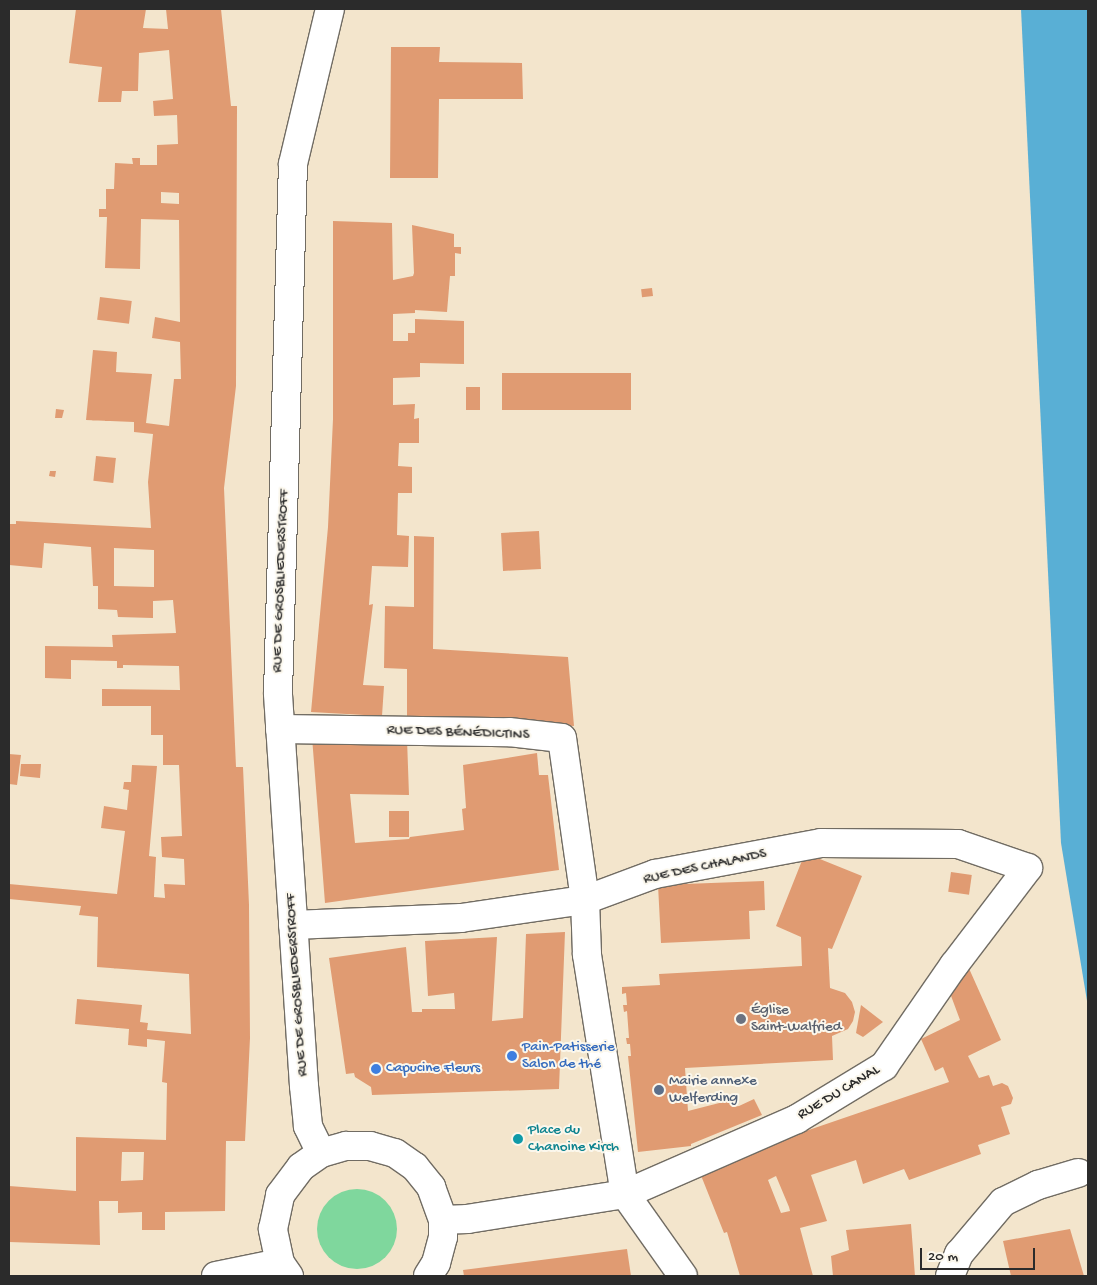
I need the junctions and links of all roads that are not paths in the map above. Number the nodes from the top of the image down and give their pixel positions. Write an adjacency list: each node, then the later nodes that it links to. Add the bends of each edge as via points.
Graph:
1 (330, 9): 2 (street, RUE DE GROSBLIEDERSTROFF, via 292,164 278,693)
2 (280, 729): 4 (street, RUE DES BÉNÉDICTINS, via 509,732 562,738); 5 (street, RUE DE GROSBLIEDERSTROFF)
3 (1028, 868): 4 (street, RUE DES CHALANDS, via 958,844 821,843 656,874); 8 (street, RUE DU CANAL, via 954,965 884,1066 797,1118)
4 (586, 900): 5 (street, RUE DES CHALANDS, via 461,918); 8 (street, via 587,955)
5 (293, 925): 6 (street, RUE DE GROSBLIEDERSTROFF, via 308,1126)
6 (321, 1153): 9 (street, via 346,1146 370,1146 395,1154 416,1168 431,1187); 10 (street, via 301,1167 280,1195 273,1229)
7 (1078, 1173): 14 (street, via 1038,1185 1003,1202 959,1254)
8 (625, 1194): 9 (street); 13 (street)
9 (444, 1220): 12 (street, via 436,1263)
10 (284, 1270): 11 (street)
11 (216, 1276)
12 (428, 1276)
13 (683, 1276)
14 (950, 1276)

